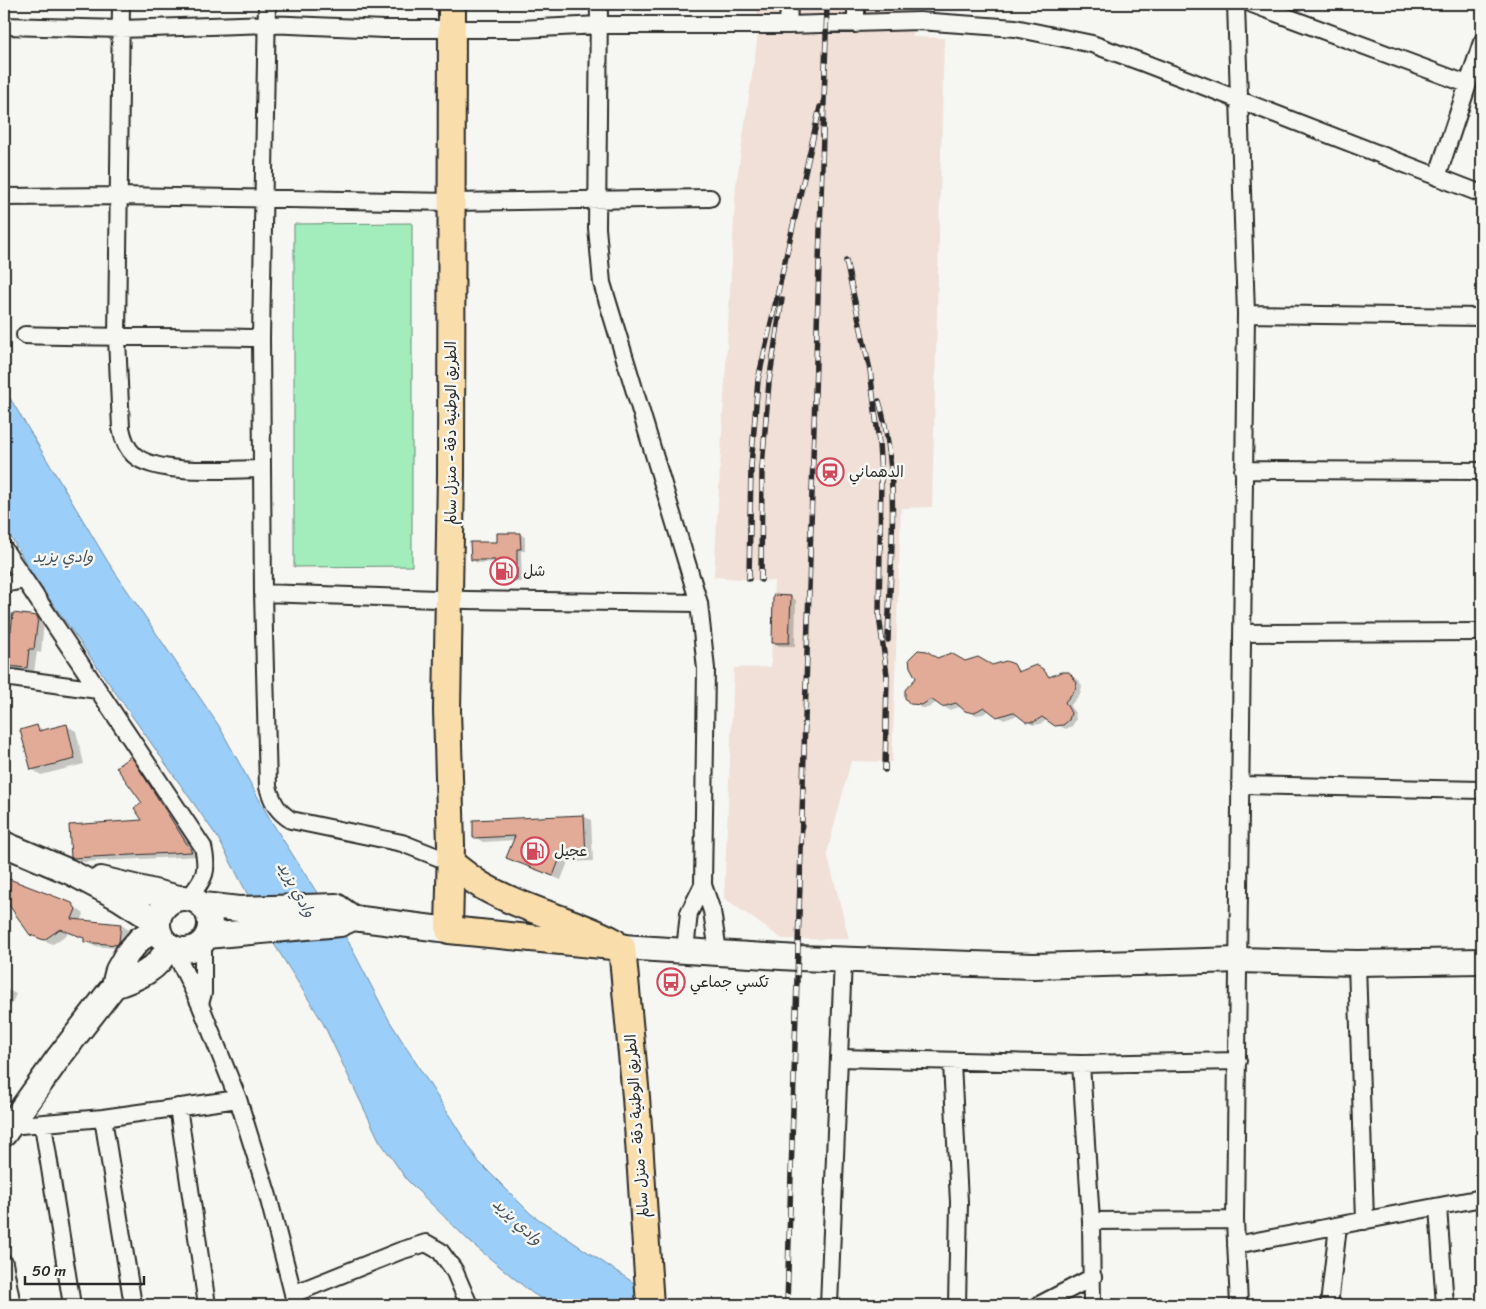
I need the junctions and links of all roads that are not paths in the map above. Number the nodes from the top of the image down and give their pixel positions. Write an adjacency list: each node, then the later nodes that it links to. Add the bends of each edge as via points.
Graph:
1 (121, 4): 14 (street)
2 (267, 4): 9 (street)
3 (599, 4): 11 (street)
4 (789, 4): 12 (street)
5 (856, 4): 10 (street)
6 (1236, 4): 17 (street)
7 (1252, 4): 16 (street)
8 (452, 16): 9 (street); 11 (street, via 521,29); 25 (main road, الطريق الوطنية دقة - منزل سالم)
9 (267, 24): 14 (street); 23 (street)
10 (856, 24): 12 (street); 17 (street, via 919,21 1015,28 1092,44)
11 (599, 25): 12 (street); 24 (street)
12 (788, 25)
13 (4, 26): 14 (street)
14 (121, 29): 20 (street)
15 (1482, 42): 16 (street)
16 (1467, 84): 18 (street)
17 (1240, 100): 18 (street); 26 (street)
18 (1437, 177): 19 (street)
19 (1482, 194)
20 (118, 196): 21 (street); 23 (street); 29 (street)
21 (4, 197)
22 (710, 198): 24 (street)
23 (265, 199): 25 (street); 30 (street)
24 (598, 199): 25 (street); 39 (street, via 602,283)
25 (451, 202): 38 (main road, الطريق الوطنية دقة - منزل سالم)
26 (1246, 314): 27 (street); 32 (street)
27 (1482, 317)
28 (25, 335): 29 (street)
29 (117, 338): 30 (street); 31 (street, via 121,428 135,456 155,466 170,468)
30 (262, 338): 31 (street)
31 (262, 470): 37 (street)
32 (1243, 470): 33 (street); 41 (street)
33 (1482, 471)
34 (4, 549): 35 (street)
35 (24, 580): 36 (street); 43 (street)
36 (4, 584)
37 (262, 593): 38 (street); 47 (street, via 266,752 268,787 273,805 291,820 402,843)
38 (449, 598): 39 (street); 47 (main road, الطريق الوطنية دقة - منزل سالم)
39 (699, 603): 49 (street, via 706,669)
40 (1482, 632): 41 (street)
41 (1242, 633): 44 (street)
42 (4, 677): 43 (street)
43 (98, 690): 50 (street, via 203,847 207,868)
44 (1240, 785): 45 (street); 59 (street)
45 (1482, 790)
46 (4, 844): 48 (main road)
47 (450, 862): 52 (main road, الطريق الوطنية دقة - منزل سالم); 55 (main road, via 495,893 584,927)
48 (70, 872): 50 (main road); 53 (main road, via 118,898)
49 (703, 885): 56 (street, via 689,913); 57 (street, via 712,911)
50 (190, 901): 51 (main road); 53 (main road, via 164,907); 54 (main road, via 210,920)
51 (343, 916): 52 (main road); 54 (main road)
52 (449, 930): 55 (main road)
53 (165, 936): 54 (main road, via 192,949); 62 (street); 71 (main road, via 140,939 127,954 114,986)
54 (205, 939): 62 (street)
55 (622, 947): 56 (main road); 87 (main road, الطريق الوطنية دقة - منزل سالم, via 637,1106)
56 (685, 950): 57 (main road)
57 (718, 952): 58 (main road)
58 (844, 959): 59 (main road, via 1034,966); 63 (street)
59 (1239, 960): 61 (main road); 64 (street)
60 (1482, 961): 61 (main road)
61 (1358, 963): 76 (street)
62 (200, 1004): 67 (street)
63 (839, 1058): 65 (street); 88 (street)
64 (1238, 1060): 66 (street); 74 (street)
65 (952, 1063): 66 (street); 89 (street, via 959,1202)
66 (1081, 1064): 75 (street)
67 (238, 1099): 68 (street); 81 (street)
68 (178, 1107): 69 (street); 85 (street)
69 (103, 1118): 70 (street); 84 (street)
70 (43, 1125): 71 (street); 83 (street)
71 (7, 1130)
72 (1482, 1198): 73 (street)
73 (1438, 1207): 76 (street); 94 (street)
74 (1235, 1220): 75 (street); 78 (street)
75 (1092, 1221): 80 (street)
76 (1365, 1221): 77 (street)
77 (1338, 1226): 78 (street); 93 (street)
78 (1236, 1245): 92 (street)
79 (4, 1263): 82 (street)
80 (1093, 1277): 90 (street); 91 (street)
81 (295, 1300): 86 (street, via 400,1251 426,1243 440,1251 454,1270)
82 (12, 1305)
83 (72, 1305)
84 (133, 1305)
85 (207, 1305)
86 (468, 1305)
87 (650, 1305)
88 (829, 1305)
89 (957, 1305)
90 (1039, 1305)
91 (1092, 1305)
92 (1239, 1305)
93 (1329, 1305)
94 (1444, 1305)

